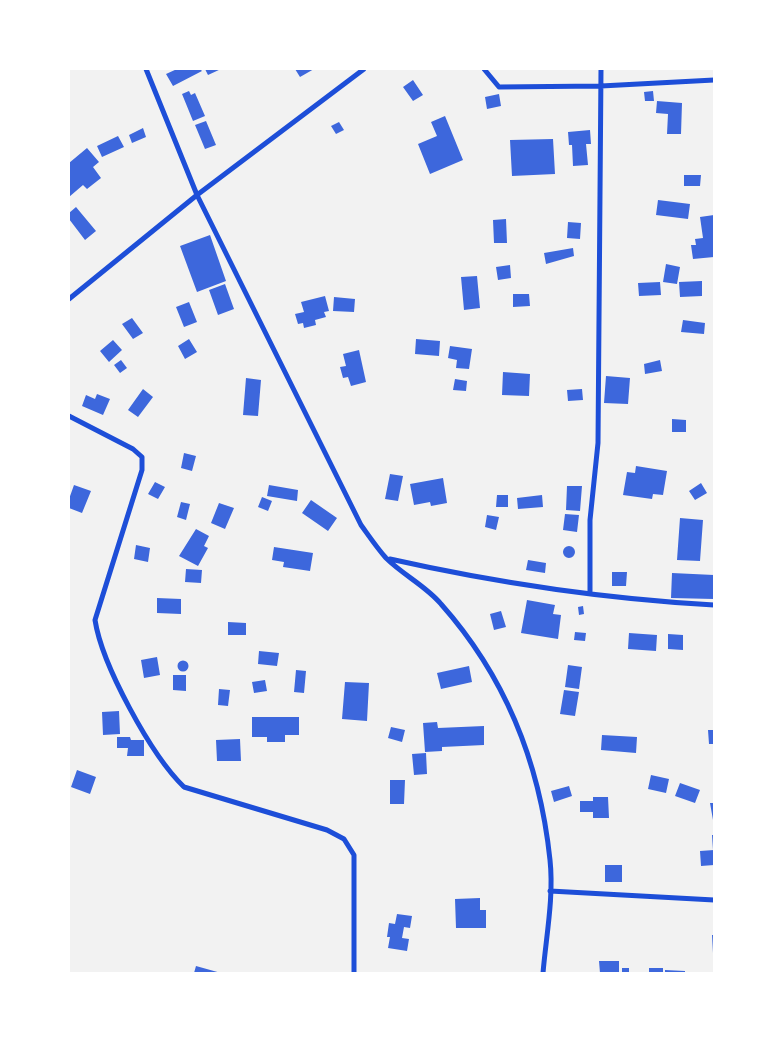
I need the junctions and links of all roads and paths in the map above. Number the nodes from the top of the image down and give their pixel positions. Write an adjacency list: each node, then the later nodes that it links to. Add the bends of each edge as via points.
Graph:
1 (146, 69): 7 (street)
2 (364, 69): 7 (street)
3 (484, 69): 6 (street, via 498,87)
4 (601, 69): 6 (street)
5 (714, 80): 6 (street)
6 (601, 86): 11 (street, via 598,443 590,520)
7 (197, 195): 8 (street); 10 (street, via 361,525)
8 (69, 299)
9 (69, 416): 15 (street, via 142,456 142,470 95,620 97,634 128,706 170,773 184,787 327,830 344,839 354,855)
10 (387, 558): 11 (street, via 475,578); 13 (street, via 446,609 475,644 509,705 534,771 550,861)
11 (590, 594): 12 (street)
12 (714, 605)
13 (550, 891): 14 (street); 16 (street)
14 (714, 900)
15 (354, 973)
16 (543, 973)

